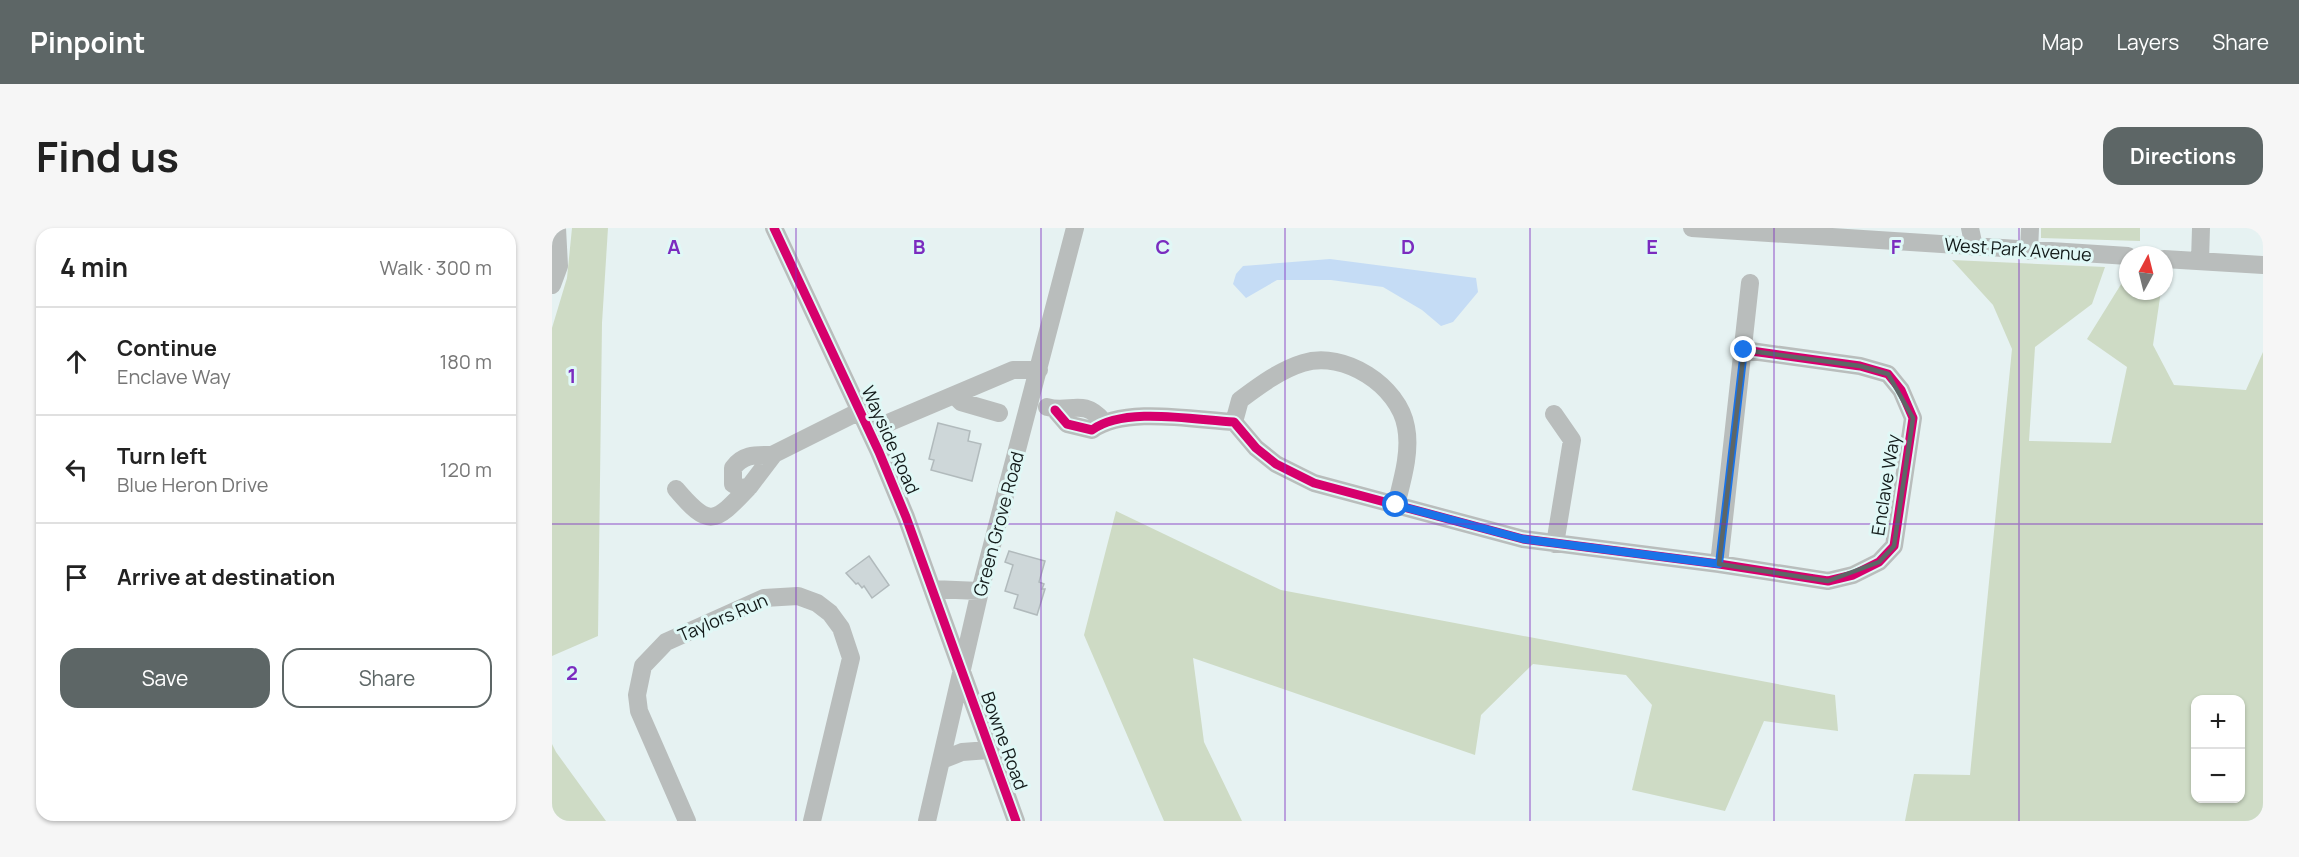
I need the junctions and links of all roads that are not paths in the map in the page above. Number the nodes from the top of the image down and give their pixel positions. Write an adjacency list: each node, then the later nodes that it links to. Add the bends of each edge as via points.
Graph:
1 (557, 228): 18 (street, via 559,266)
2 (774, 228): 23 (street, Wayside Road)
3 (1076, 228): 20 (street, Green Grove Road)
4 (1692, 228): 8 (street, West Park Avenue)
5 (1970, 228): 11 (street)
6 (2030, 228): 12 (street)
7 (2201, 228): 15 (street)
8 (1729, 229): 9 (street, West Park Avenue)
9 (1891, 235): 10 (street, West Park Avenue)
10 (1941, 236): 11 (street, West Park Avenue)
11 (1974, 248): 12 (street, West Park Avenue)
12 (2029, 251): 13 (street, West Park Avenue)
13 (2119, 256)
14 (2173, 260): 15 (street)
15 (2200, 261): 16 (street)
16 (2263, 265)
17 (1750, 283): 19 (street)
18 (552, 285)
19 (1744, 350): 33 (street); 33 (street, Enclave Way, via 1860,366 1887,374 1901,390 1913,418 1894,546 1879,562 1853,575 1828,581)
20 (1039, 370): 21 (street, via 1013,370); 22 (street, Green Grove Road)
21 (955, 396): 24 (street, via 961,402); 27 (street)
22 (1031, 403): 26 (street, via 1055,410 1067,424 1092,430 1103,422 1130,417); 35 (street, Green Grove Road)
23 (860, 411): 27 (street, Wayside Road); 28 (street)
24 (999, 413)
25 (1554, 414): 32 (street, via 1572,440)
26 (1234, 422): 31 (street, Enclave Way, via 1276,464 1314,483); 31 (street, via 1240,400 1305,362 1332,361 1361,371 1392,394 1406,427 1405,470)
27 (869, 430): 34 (street, Wayside Road)
28 (774, 454): 29 (street); 29 (street, via 750,456 737,463 732,471 733,484)
29 (748, 488): 30 (street, via 713,518 698,514)
30 (676, 489)
31 (1396, 505): 32 (street, Enclave Way)
32 (1555, 544): 33 (street, Enclave Way)
33 (1719, 564)
34 (932, 589): 35 (street); 36 (street, Wayside Road)
35 (980, 591): 36 (street, Green Grove Road)
36 (962, 672): 37 (street, Bowne Road); 38 (street, Green Grove Road)
37 (989, 750): 38 (street, via 962,752); 42 (street, Bowne Road)
38 (942, 760): 41 (street, Green Grove Road)
39 (687, 821): 40 (street, Taylors Run, via 639,711 637,695 643,666 666,642 764,598 784,595 817,603 830,614 841,628 851,658)
40 (812, 821)
41 (927, 821)
42 (1016, 821)

